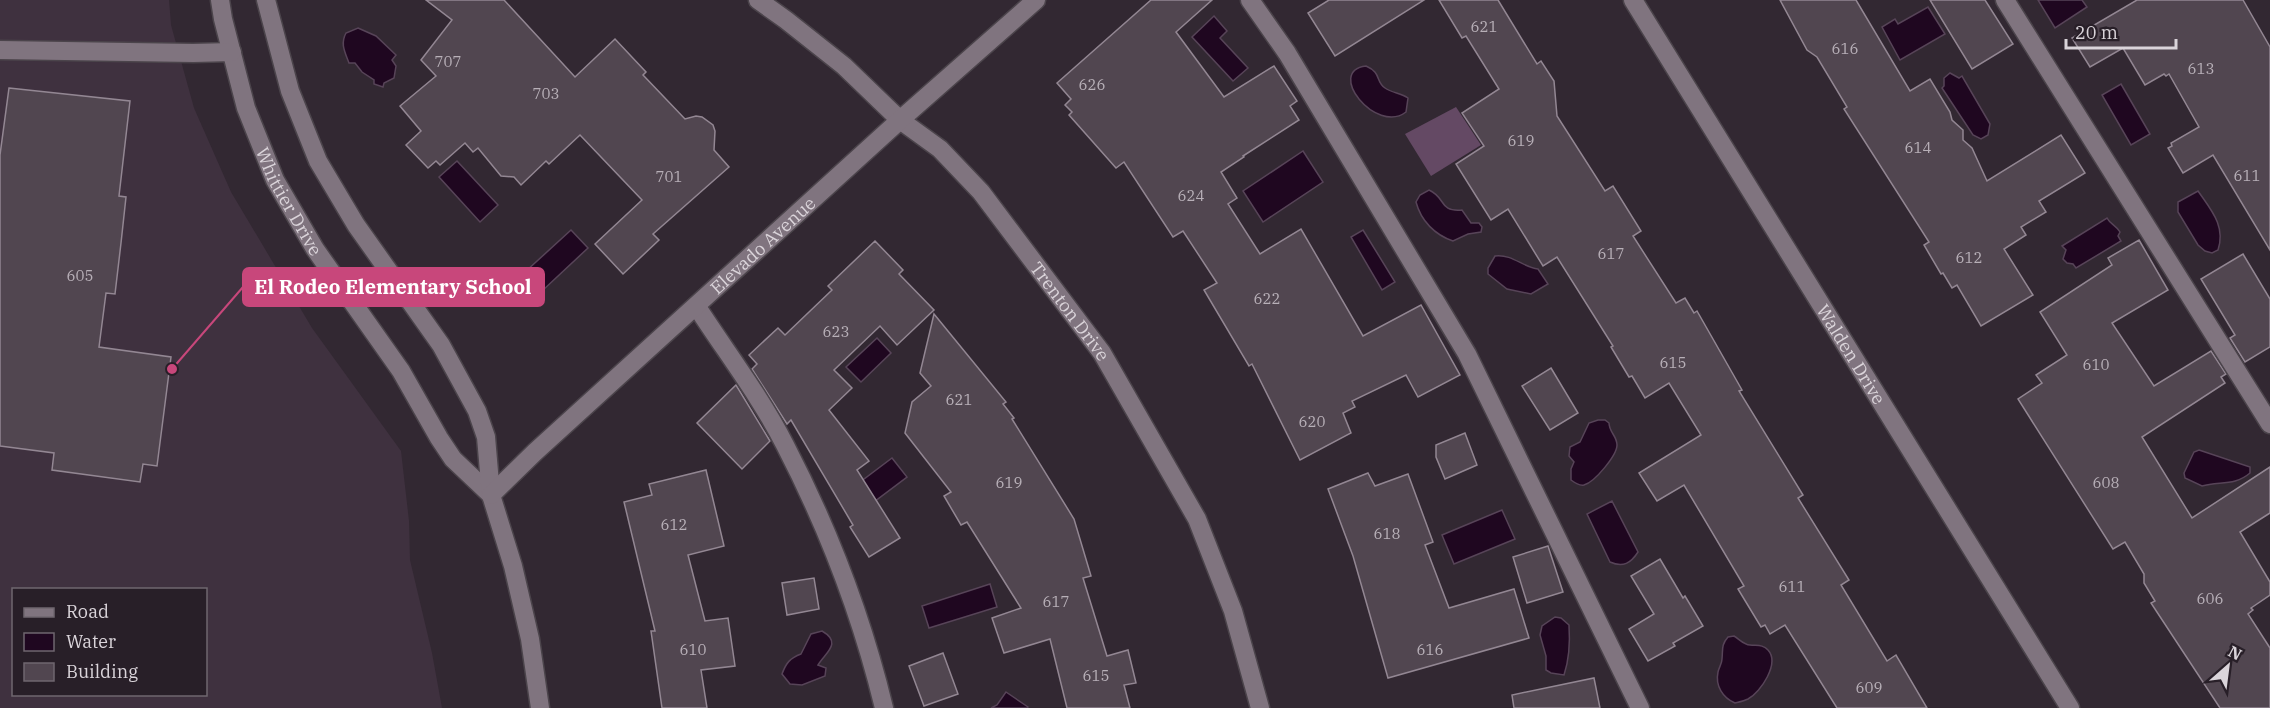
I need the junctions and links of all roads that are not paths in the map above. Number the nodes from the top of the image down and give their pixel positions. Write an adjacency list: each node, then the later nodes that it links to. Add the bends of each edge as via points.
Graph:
1 (220, 0): 9 (street, Whittier Drive)
2 (267, 0): 13 (street, Whittier Drive, via 290,91 318,161 356,225 441,345 477,411 486,437)
3 (758, 0): 10 (street, Trenton Drive, via 844,66)
4 (1036, 0): 10 (street, Elevado Avenue)
5 (1250, 0): 17 (street, via 1287,53 1467,354)
6 (1632, 0): 18 (street, Walden Drive)
7 (2006, 0): 12 (street)
8 (0, 50): 9 (street)
9 (232, 52): 13 (street, Whittier Drive, via 246,108 275,180 315,249 401,371 453,459)
10 (900, 120): 11 (street, Elevado Avenue); 16 (street, Trenton Drive, via 940,149 981,192 1102,353 1197,519 1233,611)
11 (697, 307): 13 (street, Elevado Avenue); 15 (street, via 784,443 821,519 850,594)
12 (2270, 424)
13 (491, 495): 14 (street, Whittier Drive, via 530,639)
14 (540, 708)
15 (884, 708)
16 (1260, 708)
17 (1640, 708)
18 (2070, 708)

